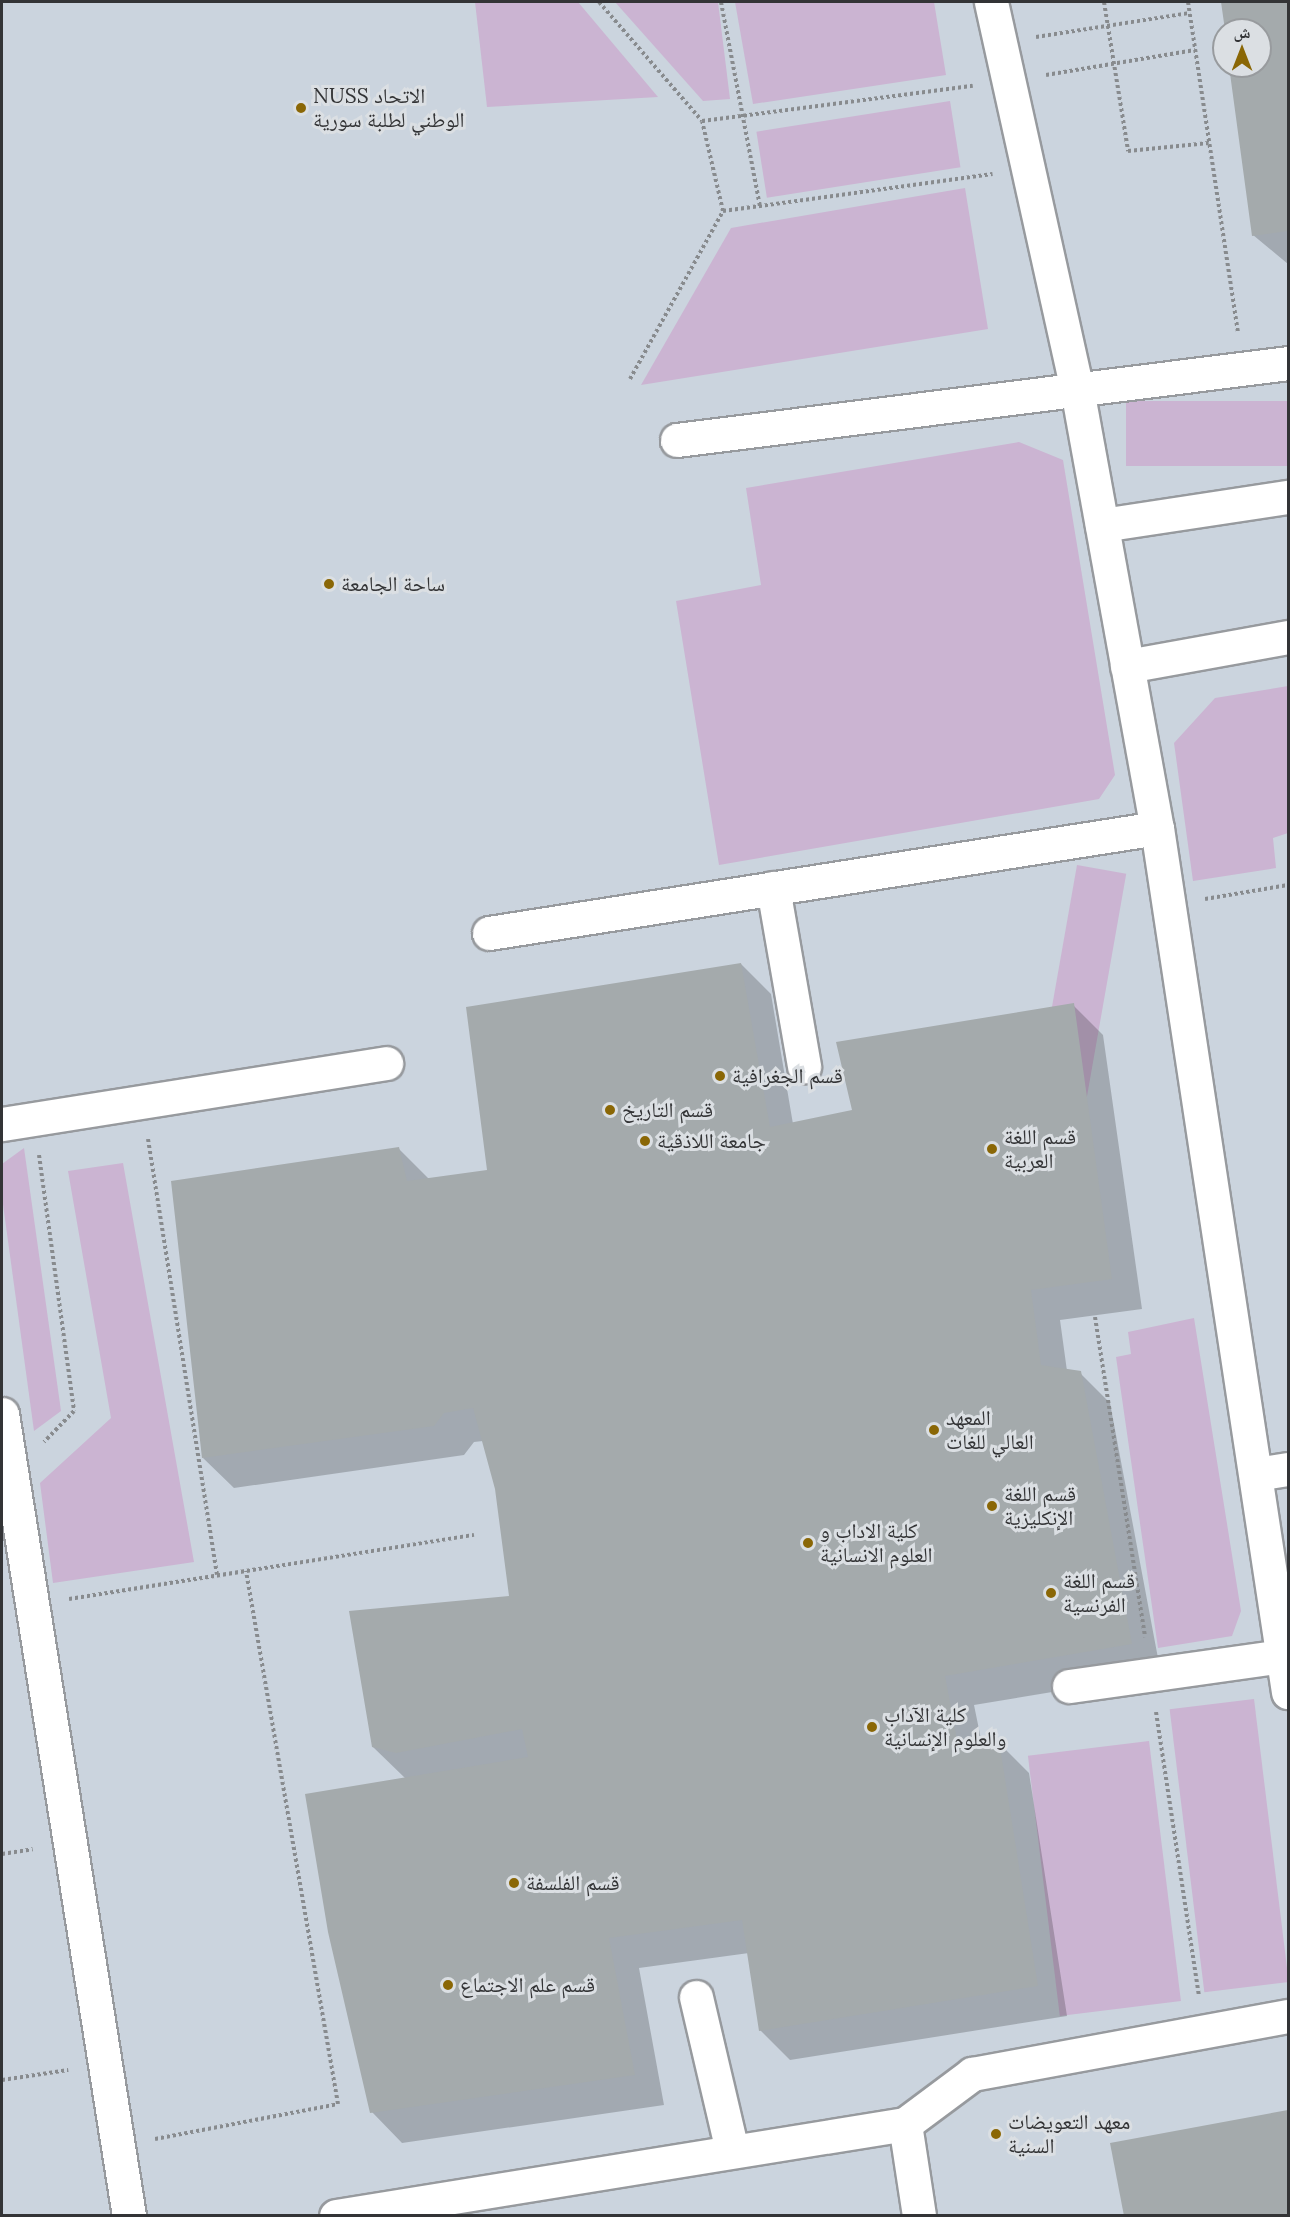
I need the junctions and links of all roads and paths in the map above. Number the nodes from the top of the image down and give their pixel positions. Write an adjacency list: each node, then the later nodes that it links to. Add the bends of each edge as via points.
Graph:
1 (599, 2): 13 (path)
2 (721, 2): 12 (path)
3 (991, 2): 8 (lane)
4 (1104, 2): 7 (path)
5 (1188, 2): 6 (path)
6 (1190, 13): 7 (path); 9 (path)
7 (1108, 26): 8 (path); 10 (path)
8 (1000, 43): 11 (lane)
9 (1195, 50): 10 (path); 14 (path)
10 (1114, 64): 11 (path); 14 (path, via 1128,151)
11 (1009, 81): 12 (path); 15 (lane)
12 (742, 116): 13 (path); 16 (path)
13 (702, 121): 17 (path)
14 (1209, 143): 19 (path)
15 (1028, 169): 16 (path); 21 (lane)
16 (760, 206): 17 (path)
17 (723, 211): 20 (path)
18 (1288, 363): 19 (lane)
19 (1243, 369): 21 (lane)
20 (630, 380)
21 (1077, 389): 22 (lane); 24 (lane)
22 (677, 440)
23 (1288, 497): 24 (lane)
24 (1101, 525): 26 (lane)
25 (1288, 637): 26 (lane)
26 (1127, 666): 27 (lane)
27 (1157, 828): 29 (lane); 30 (lane)
28 (1288, 885): 30 (path)
29 (773, 888): 31 (lane); 33 (lane)
30 (1169, 906): 39 (lane)
31 (489, 933)
32 (386, 1063): 34 (lane)
33 (804, 1066)
34 (142, 1102): 35 (lane); 43 (path)
35 (34, 1119): 36 (lane); 40 (path, via 74,1411)
36 (2, 1124)
37 (2, 1414): 40 (lane)
38 (1288, 1469): 39 (lane)
39 (1256, 1474): 45 (lane)
40 (11, 1475): 44 (lane)
41 (474, 1534): 42 (path)
42 (246, 1571): 43 (path); 53 (path, via 338,2104)
43 (217, 1575): 44 (path)
44 (31, 1605): 50 (lane)
45 (1283, 1656): 46 (lane); 47 (lane)
46 (1069, 1686)
47 (1288, 1692)
48 (696, 1997): 54 (lane)
49 (1288, 2016): 52 (lane, via 972,2074)
50 (105, 2065): 51 (path); 53 (lane)
51 (2, 2080)
52 (905, 2124): 54 (lane); 57 (lane)
53 (118, 2146): 55 (lane)
54 (732, 2150): 56 (lane)
55 (129, 2216)
56 (336, 2216)
57 (919, 2216)

